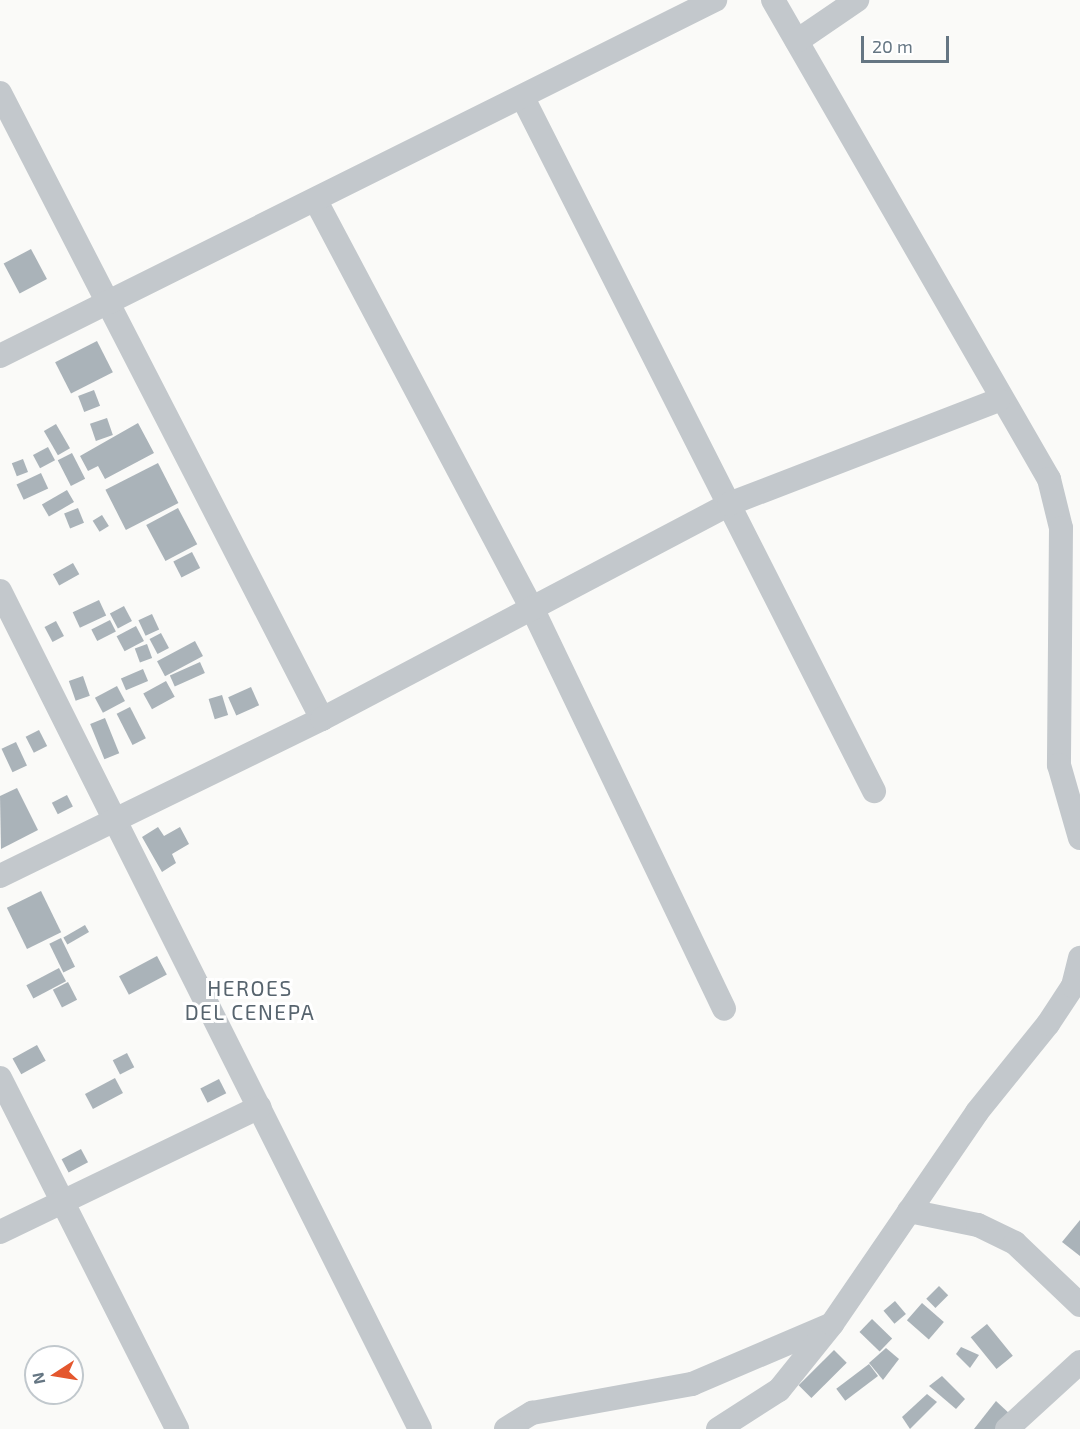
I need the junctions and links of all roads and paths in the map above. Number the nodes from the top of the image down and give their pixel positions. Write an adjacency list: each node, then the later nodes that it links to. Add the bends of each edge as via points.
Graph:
1 (715, 0): 6 (street)
2 (773, 0): 4 (street)
3 (857, 0): 4 (street)
4 (797, 41): 10 (street)
5 (0, 93): 8 (street)
6 (523, 98): 7 (street); 11 (street)
7 (316, 201): 8 (street); 13 (street)
8 (108, 304): 9 (street); 14 (street)
9 (0, 356)
10 (999, 399): 11 (street); 17 (street, via 1049,479 1061,528 1059,765)
11 (729, 504): 13 (street); 15 (street)
12 (0, 591): 16 (street)
13 (533, 610): 14 (street); 21 (street)
14 (322, 718): 16 (street)
15 (874, 791)
16 (117, 819): 18 (street); 23 (street)
17 (1080, 838)
18 (0, 876)
19 (1080, 958): 20 (street)
20 (1076, 982): 25 (street)
21 (724, 1009)
22 (0, 1077): 24 (street)
23 (260, 1107): 24 (street); 31 (street)
24 (62, 1202): 26 (street); 30 (street)
25 (909, 1211): 27 (street, via 978,1225 1015,1243); 28 (street)
26 (0, 1232)
27 (1080, 1305)
28 (832, 1324): 32 (street, via 692,1384 532,1413); 33 (street, via 779,1390)
29 (1080, 1362): 34 (street)
30 (177, 1429)
31 (420, 1429)
32 (506, 1429)
33 (718, 1429)
34 (1008, 1429)

